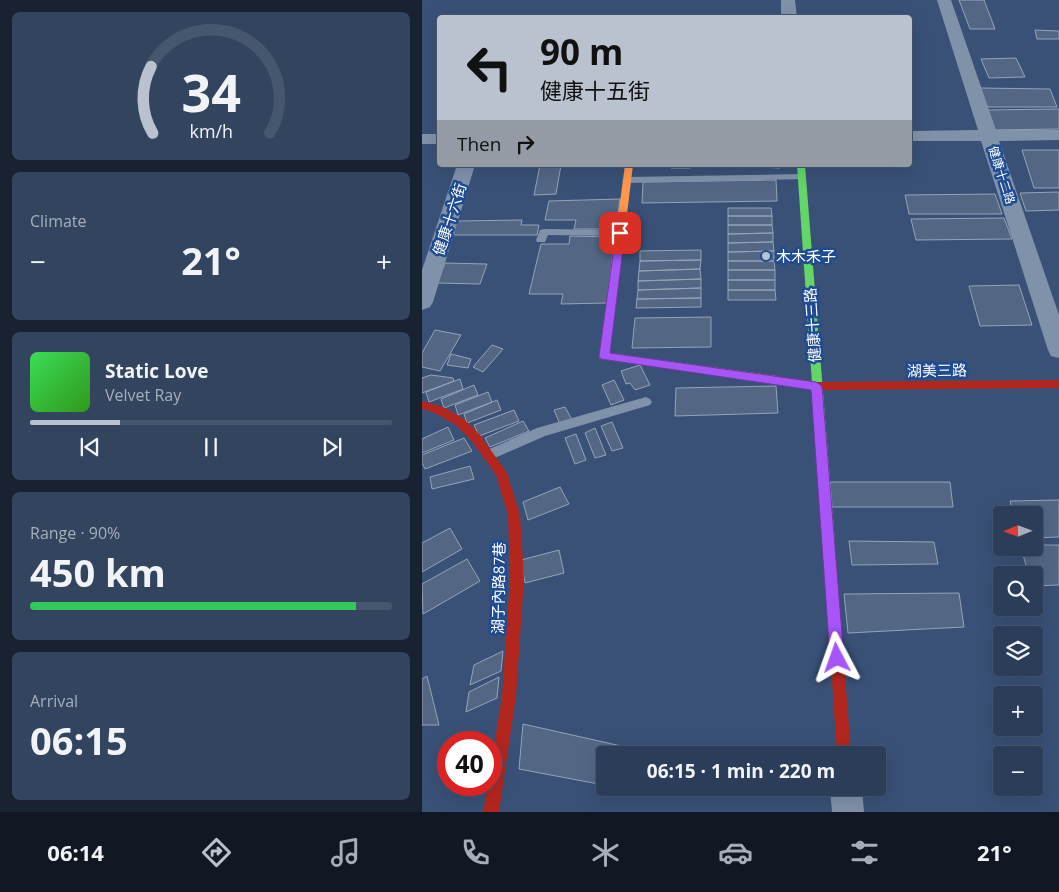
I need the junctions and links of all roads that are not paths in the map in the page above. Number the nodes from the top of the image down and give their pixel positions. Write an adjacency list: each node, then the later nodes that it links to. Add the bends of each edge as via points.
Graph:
1 (788, 0): 3 (street)
2 (944, 0): 6 (street, 健康十二路)
3 (789, 15)
4 (1058, 135): 6 (street)
5 (912, 136): 6 (street)
6 (989, 136): 16 (street, 健康十二路)
7 (422, 139): 8 (street)
8 (437, 139)
9 (465, 167): 15 (street, 健康十六街)
10 (629, 167): 12 (street)
11 (801, 171): 12 (lane); 18 (street, 健康十三路)
12 (627, 180): 13 (street)
13 (620, 233): 14 (lane, via 544,232); 18 (street, 湖美三路, via 604,356)
14 (541, 240)
15 (422, 302)
16 (1058, 350)
17 (1058, 384): 18 (street, 湖美三路)
18 (816, 386): 22 (street, 健康十三路)
19 (646, 402): 21 (lane, via 542,432)
20 (422, 405): 21 (street, 湖子內路87巷, via 460,422)
21 (490, 455): 24 (street, 湖子內路87巷, via 501,473 514,515 516,578 509,696)
22 (843, 746)
23 (847, 796): 25 (street)
24 (491, 812)
25 (848, 812)

